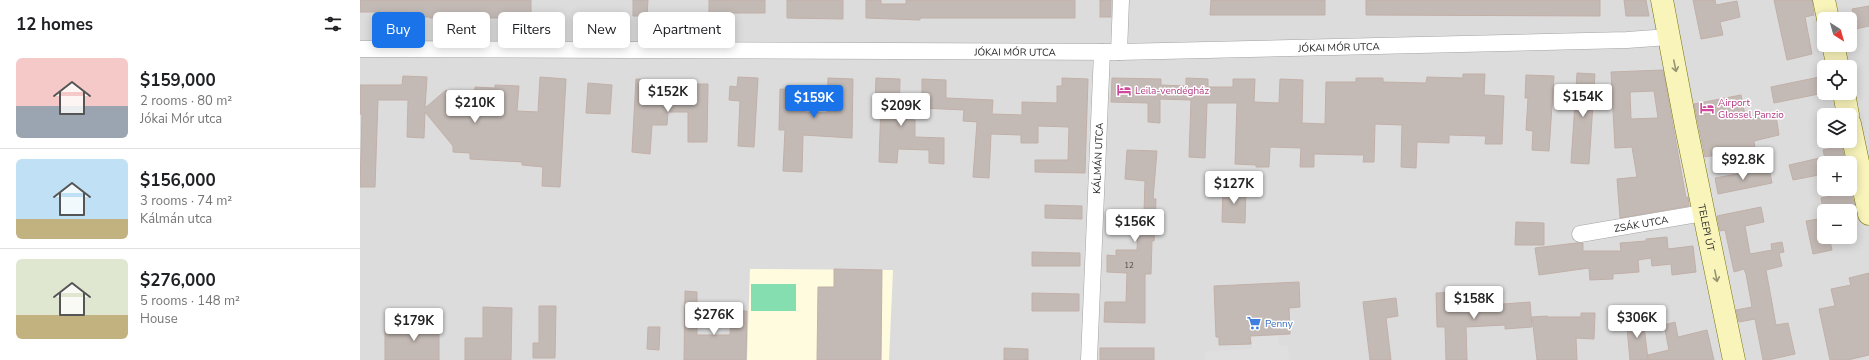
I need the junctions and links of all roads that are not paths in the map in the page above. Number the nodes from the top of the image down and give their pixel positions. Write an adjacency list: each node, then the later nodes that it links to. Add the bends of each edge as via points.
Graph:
1 (1120, 0): 8 (street)
2 (1662, 0): 5 (main road, TELEPI ÚT)
3 (1824, 0): 4 (main road)
4 (1827, 12)
5 (1669, 37): 8 (street, JÓKAI MÓR UTCA); 10 (main road, TELEPI ÚT, one-way to 10)
6 (360, 49): 7 (street, JÓKAI MÓR UTCA)
7 (1102, 52): 8 (street, JÓKAI MÓR UTCA); 13 (street, KÁLMÁN UTCA)
8 (1119, 52)
9 (1855, 148): 11 (main road)
10 (1703, 213): 12 (street, ZSÁK UTCA); 14 (main road, TELEPI ÚT, one-way to 14)
11 (1869, 214)
12 (1580, 234)
13 (1089, 360)
14 (1734, 360)

